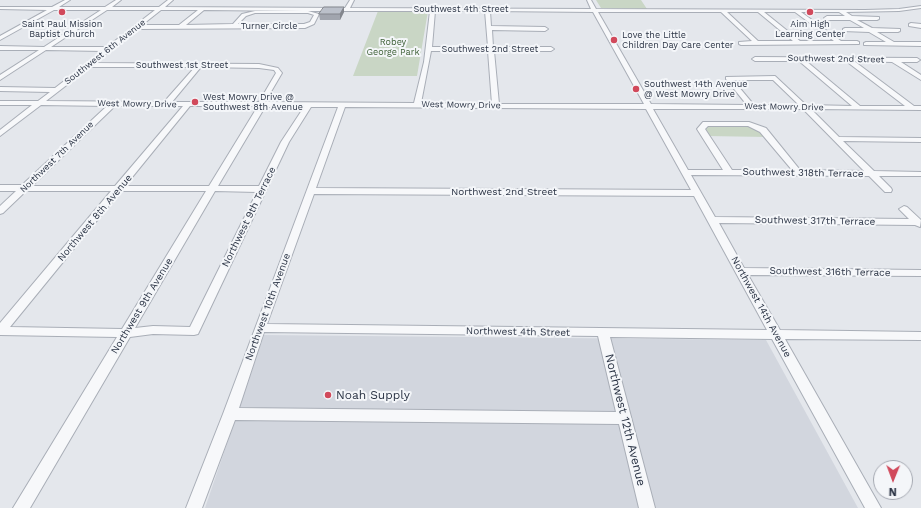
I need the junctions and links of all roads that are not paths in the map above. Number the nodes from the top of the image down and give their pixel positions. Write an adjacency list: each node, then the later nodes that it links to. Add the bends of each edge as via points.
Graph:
1 (68, 0): 12 (street)
2 (119, 0): 13 (street)
3 (171, 0): 14 (street, Southwest 6th Avenue)
4 (352, 0): 18 (street)
5 (382, 0): 19 (street)
6 (590, 0): 23 (street, Northwest 14th Avenue)
7 (237, 4): 15 (street)
8 (274, 4): 17 (street)
9 (201, 7): 14 (street, Southwest 4th Street); 15 (street, Southwest 4th Street); 38 (street)
10 (921, 7): 27 (street, Southwest 4th Street)
11 (0, 8): 12 (street, Southwest 4th Street)
12 (53, 8): 13 (street, Southwest 4th Street); 44 (street)
13 (106, 8): 14 (street, Southwest 4th Street); 54 (street)
14 (161, 8): 34 (street, Southwest 6th Avenue)
15 (233, 9): 16 (street, Southwest 4th Street)
16 (242, 9): 17 (street, Southwest 4th Street); 35 (street)
17 (270, 9): 21 (street, Southwest 4th Street)
18 (347, 9): 19 (street, Southwest 4th Street); 21 (street, Southwest 4th Street)
19 (378, 9): 20 (street, Southwest 4th Street)
20 (433, 9): 22 (street, Southwest 4th Street, via 464,7); 56 (street)
21 (284, 10): 36 (street, Turner Circle, via 246,13); 36 (street, Turner Circle, via 317,14 312,23 305,26)
22 (487, 10): 23 (street, Southwest 4th Street); 39 (street)
23 (595, 10): 24 (street, Southwest 4th Street); 81 (street, Northwest 14th Avenue)
24 (722, 10): 25 (street, Southwest 4th Street); 46 (street)
25 (758, 10): 26 (street, Southwest 4th Street); 47 (street)
26 (795, 10): 28 (street, Southwest 4th Street); 48 (street)
27 (907, 10): 28 (street, Southwest 4th Street); 29 (street)
28 (840, 11): 31 (street)
29 (917, 13)
30 (827, 18): 31 (street)
31 (852, 18): 32 (street); 42 (street)
32 (877, 18)
33 (911, 25): 37 (street)
34 (137, 26): 38 (street); 55 (street, Southwest 6th Avenue)
35 (226, 26): 36 (street); 38 (street)
36 (234, 26)
37 (921, 26)
38 (180, 27)
39 (488, 28): 40 (street); 57 (street)
40 (546, 29)
41 (845, 30): 42 (street)
42 (872, 30): 43 (street); 51 (street)
43 (898, 30)
44 (0, 38)
45 (741, 43): 46 (street)
46 (757, 43): 47 (street)
47 (799, 43): 48 (street)
48 (840, 43): 49 (street)
49 (857, 43)
50 (866, 44): 51 (street)
51 (893, 44): 52 (street)
52 (921, 44)
53 (0, 48): 54 (street)
54 (44, 48): 55 (street); 67 (street)
55 (109, 49): 64 (street, Southwest 6th Avenue)
56 (428, 49): 57 (street, Southwest 2nd Street); 79 (street)
57 (490, 49): 58 (street, Southwest 2nd Street); 80 (street)
58 (551, 49)
59 (755, 59): 60 (street, Southwest 2nd Street)
60 (800, 59): 61 (street, Southwest 2nd Street); 84 (street)
61 (848, 59): 62 (street, Southwest 2nd Street); 85 (street)
62 (894, 60): 63 (street, Southwest 2nd Street); 68 (street)
63 (917, 60)
64 (89, 65): 65 (street, Southwest 1st Street); 70 (street, Southwest 6th Avenue)
65 (200, 65): 66 (street, Southwest 1st Street); 74 (street)
66 (276, 68): 76 (street, Northwest 9th Avenue, via 279,72 278,77)
67 (0, 78)
68 (921, 78)
69 (0, 89): 70 (street)
70 (57, 90): 72 (street, Southwest 6th Avenue)
71 (0, 103): 72 (street, West Mowry Drive)
72 (39, 103): 73 (street, West Mowry Drive); 87 (street, Southwest 6th Avenue)
73 (114, 103): 74 (street, West Mowry Drive); 96 (street, Northwest 7th Avenue)
74 (166, 104): 75 (street, West Mowry Drive)
75 (188, 104): 76 (street, West Mowry Drive); 97 (street, Northwest 8th Avenue)
76 (262, 104): 77 (street, West Mowry Drive); 98 (street, Northwest 9th Avenue)
77 (309, 104): 78 (street, West Mowry Drive); 99 (street, Northwest 9th Terrace, via 285,142)
78 (342, 105): 79 (street, West Mowry Drive); 101 (street, Northwest 10th Avenue)
79 (417, 105): 80 (street, West Mowry Drive)
80 (496, 105): 81 (street, West Mowry Drive)
81 (648, 106): 82 (street, West Mowry Drive); 90 (street, Northwest 14th Avenue)
82 (752, 107): 83 (street, West Mowry Drive); 83 (street, via 728,78 775,78)
83 (806, 108): 84 (street, West Mowry Drive); 88 (street)
84 (859, 108): 85 (street, West Mowry Drive)
85 (912, 108): 86 (street, West Mowry Drive)
86 (921, 108)
87 (0, 134)
88 (835, 138): 89 (street); 93 (street)
89 (921, 140)
90 (686, 172): 91 (street, Southwest 318th Terrace); 102 (street, Northwest 14th Avenue)
91 (729, 172): 92 (street, Southwest 318th Terrace); 92 (street, via 701,129 704,125 749,124 763,130)
92 (798, 173): 93 (street, Southwest 318th Terrace)
93 (869, 174): 94 (street, Southwest 318th Terrace); 100 (street)
94 (921, 174)
95 (0, 188): 96 (street)
96 (24, 188): 97 (street); 104 (street, Northwest 7th Avenue)
97 (119, 189): 98 (street); 110 (street, Northwest 8th Avenue)
98 (212, 189): 99 (street); 111 (street, Northwest 9th Avenue)
99 (263, 189): 111 (street, Northwest 9th Terrace, via 194,331 153,330)
100 (888, 190)
101 (310, 192): 102 (street, Northwest 2nd Street); 109 (street, Northwest 10th Avenue)
102 (697, 193): 105 (street, Northwest 14th Avenue)
103 (904, 209): 106 (street)
104 (0, 211)
105 (713, 220): 106 (street, Southwest 317th Terrace); 107 (street, Northwest 14th Avenue)
106 (919, 223)
107 (740, 271): 108 (street, Southwest 316th Terrace); 113 (street, Northwest 14th Avenue)
108 (921, 273)
109 (260, 328): 112 (street, Northwest 4th Street); 115 (street, Northwest 10th Avenue)
110 (0, 331): 111 (street)
111 (126, 333): 117 (street, Northwest 9th Avenue)
112 (603, 333): 113 (street, Northwest 4th Street); 116 (street, Northwest 12th Avenue)
113 (777, 335): 114 (street, Northwest 4th Street); 120 (street, Northwest 14th Avenue)
114 (921, 336)
115 (230, 414): 116 (street); 118 (street, Northwest 10th Avenue)
116 (624, 418): 119 (street, Northwest 12th Avenue)
117 (21, 508)
118 (194, 508)
119 (647, 508)
120 (873, 508)

